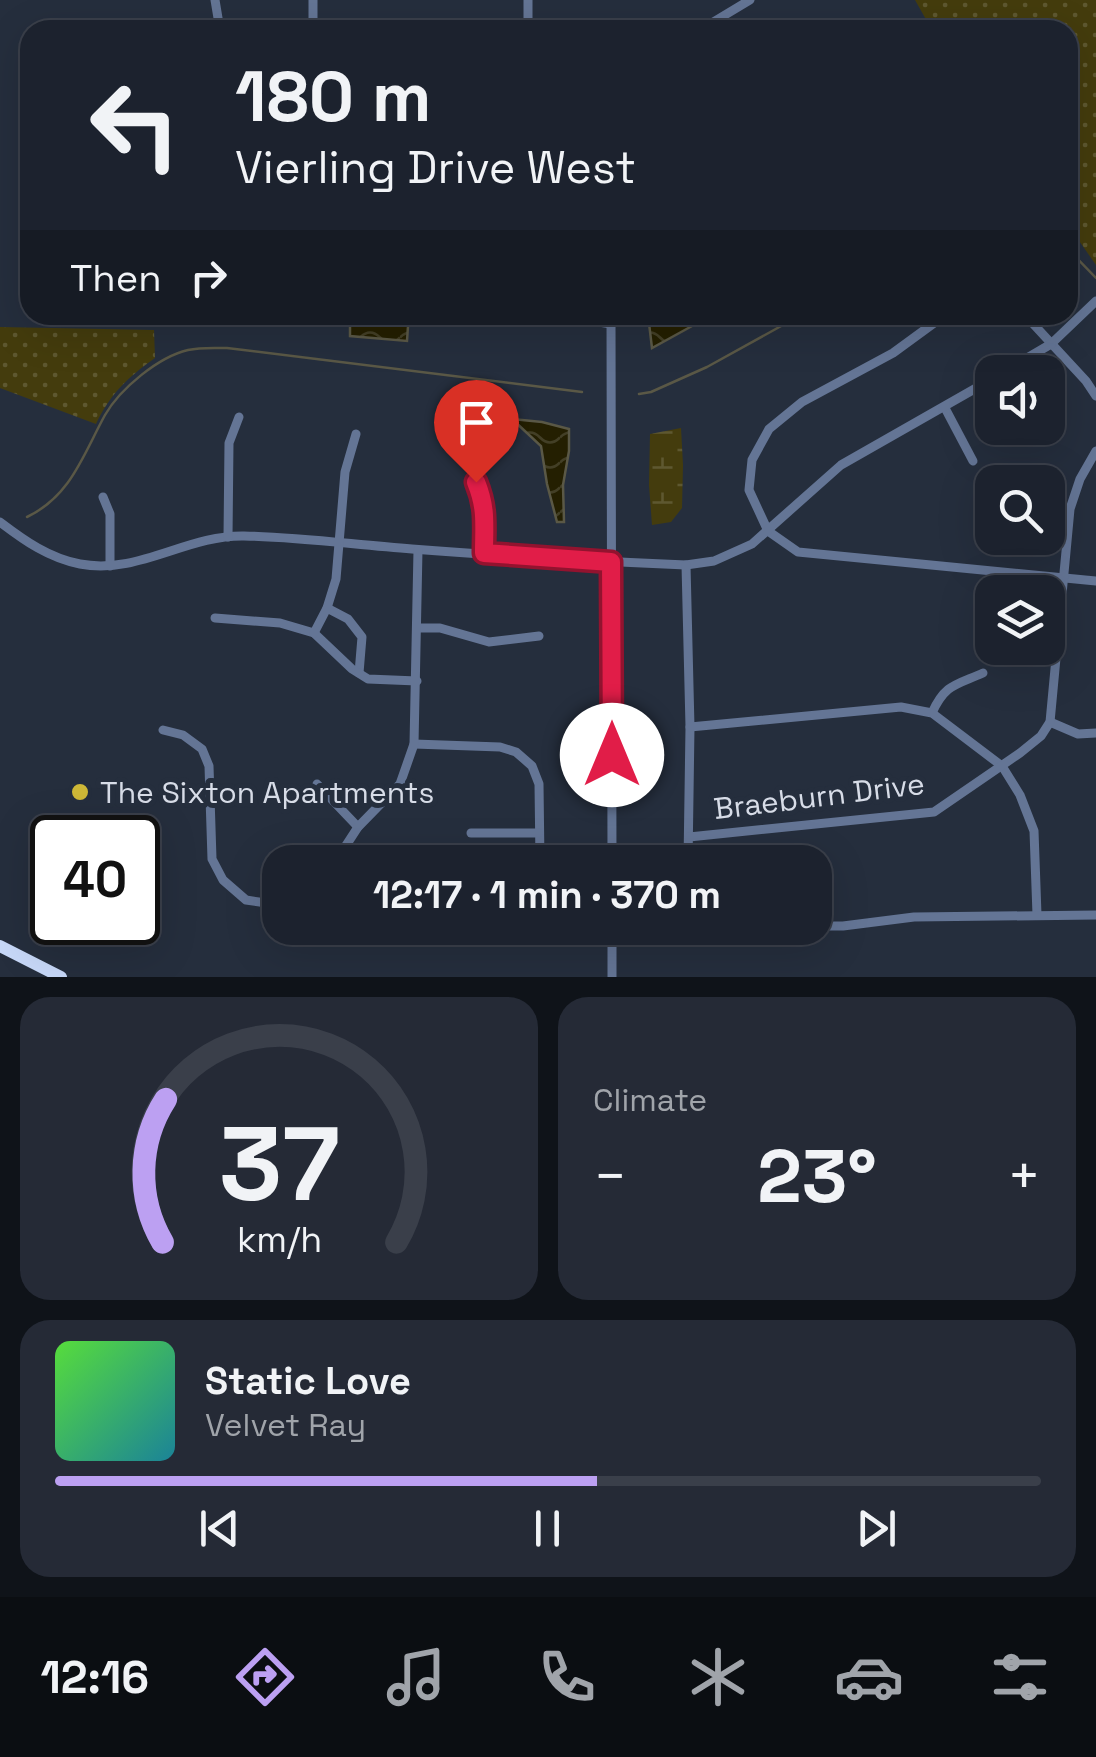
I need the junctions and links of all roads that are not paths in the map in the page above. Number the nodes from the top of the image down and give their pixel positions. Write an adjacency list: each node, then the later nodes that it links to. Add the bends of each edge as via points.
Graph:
1 (750, 0): 2 (street)
2 (717, 20)
3 (611, 325): 24 (street)
4 (932, 325): 19 (street, via 802,402 770,429 752,460 748,490)
5 (1034, 325): 7 (street)
6 (1071, 325): 7 (street)
7 (1051, 344): 8 (street); 10 (street)
8 (1032, 355)
9 (975, 389): 11 (street)
10 (1096, 396)
11 (944, 408): 15 (street); 19 (street, via 842,465)
12 (239, 416): 20 (street, via 229,443)
13 (356, 434): 21 (street, via 345,472)
14 (1096, 451): 28 (street, via 1074,494)
15 (973, 461)
16 (476, 482): 23 (street, via 484,502)
17 (103, 497): 26 (street, via 110,514)
18 (0, 522): 26 (street, via 50,554)
19 (768, 531): 25 (street, via 714,561); 27 (street, via 798,552)
20 (228, 537): 21 (street); 26 (street)
21 (340, 544): 22 (street); 31 (street)
22 (418, 550): 23 (street); 33 (street)
23 (484, 553): 24 (street)
24 (611, 562): 25 (street); 54 (street)
25 (686, 565): 42 (street)
26 (110, 566)
27 (1043, 575)
28 (1064, 575)
29 (1065, 577): 30 (street)
30 (1096, 581)
31 (328, 608): 34 (street); 37 (street, via 362,637)
32 (215, 618): 34 (street)
33 (418, 628): 35 (street, via 488,642); 39 (street)
34 (314, 633): 37 (street)
35 (539, 636)
36 (1056, 665): 41 (street)
37 (359, 673): 39 (street)
38 (983, 674): 40 (street, via 941,693)
39 (417, 681): 45 (street)
40 (932, 714): 42 (street, via 901,707); 46 (street)
41 (1050, 722): 44 (street, via 1078,734); 46 (street, Braeburn Drive)
42 (690, 728): 51 (street)
43 (163, 730): 56 (street, via 202,749 209,766 212,859 246,900)
44 (1096, 733)
45 (414, 744): 48 (street, via 400,784); 49 (street, via 516,752 539,784)
46 (1002, 766): 51 (street, Braeburn Drive, via 934,812); 58 (street, via 1034,831)
47 (317, 784): 48 (street)
48 (358, 827): 52 (street)
49 (538, 832): 50 (street); 53 (street)
50 (471, 833)
51 (689, 837): 55 (street)
52 (346, 845)
53 (539, 845)
54 (612, 845)
55 (689, 845)
56 (262, 902)
57 (1096, 915): 58 (street)
58 (1038, 916): 59 (street, via 914,917)
59 (832, 926)
60 (612, 945): 63 (street)
61 (0, 946): 62 (highway)
62 (61, 977)
63 (612, 977)

